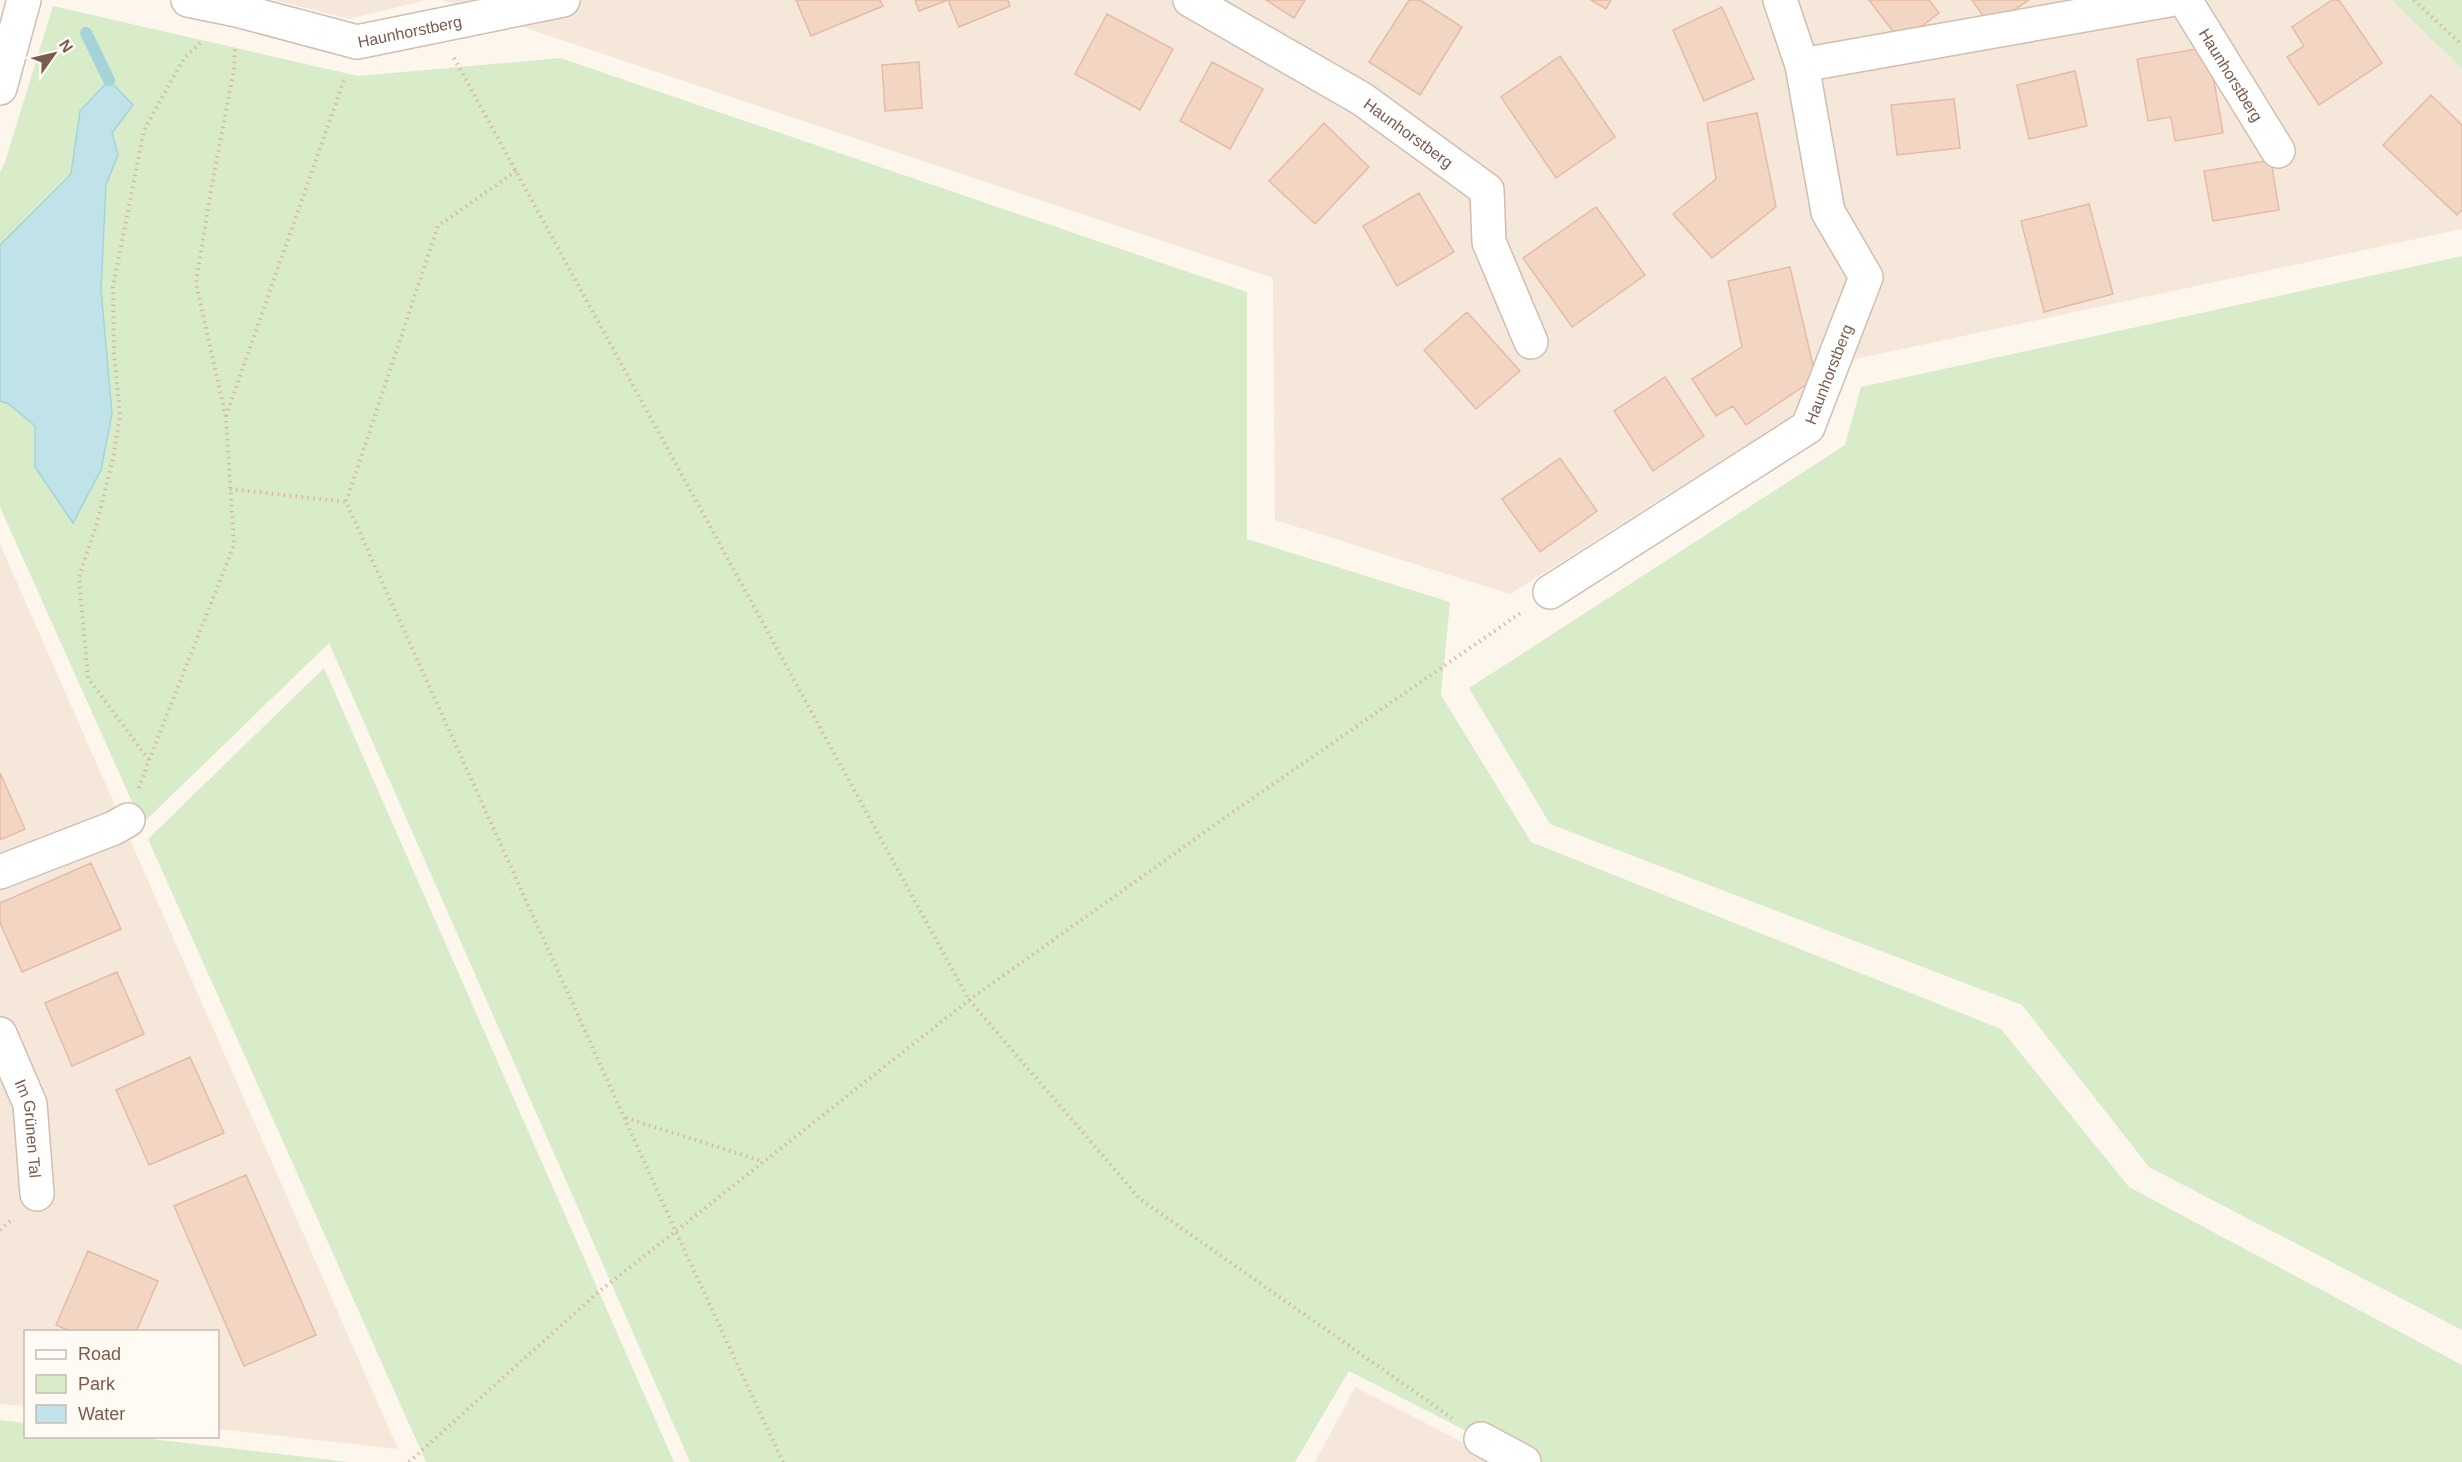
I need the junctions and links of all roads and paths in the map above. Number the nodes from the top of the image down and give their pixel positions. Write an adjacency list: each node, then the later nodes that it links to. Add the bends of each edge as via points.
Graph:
1 (24, 0): 14 (street)
2 (188, 0): 9 (street, Haunhorstberg)
3 (563, 0): 10 (street, Haunhorstberg)
4 (1190, 0): 17 (street, Haunhorstberg, via 1362,99 1487,190 1489,242)
5 (1780, 0): 13 (street, Haunhorstberg)
6 (2185, 0): 15 (street, Haunhorstberg)
7 (2414, 0): 12 (path)
8 (2154, 1): 13 (street)
9 (240, 5): 11 (street, Haunhorstberg); 18 (path, via 234,69 196,284); 22 (path, via 184,58 144,130 113,287 120,415 97,523 79,577 88,678)
10 (436, 26): 11 (street, Haunhorstberg); 16 (path)
11 (357, 42): 18 (path)
12 (2462, 45)
13 (1802, 65): 21 (street, Haunhorstberg, via 1828,212 1866,277 1808,427)
14 (0, 88)
15 (2278, 151)
16 (516, 171): 20 (path, via 438,226); 25 (path)
17 (1531, 342)
18 (226, 418): 19 (path)
19 (230, 489): 20 (path); 22 (path, via 234,545)
20 (345, 502): 27 (path)
21 (1550, 592): 25 (path)
22 (149, 760): 23 (path)
23 (128, 820): 24 (street)
24 (0, 872)
25 (969, 1000): 28 (path); 31 (path, via 1140,1199)
26 (0, 1034): 29 (street, Im Grünen Tal, via 30,1104)
27 (625, 1118): 28 (path); 30 (path)
28 (763, 1161): 30 (path)
29 (37, 1194)
30 (675, 1230): 32 (path, via 596,1294); 33 (path)
31 (1482, 1439): 34 (street)
32 (409, 1462)
33 (783, 1462)
34 (1524, 1462)

